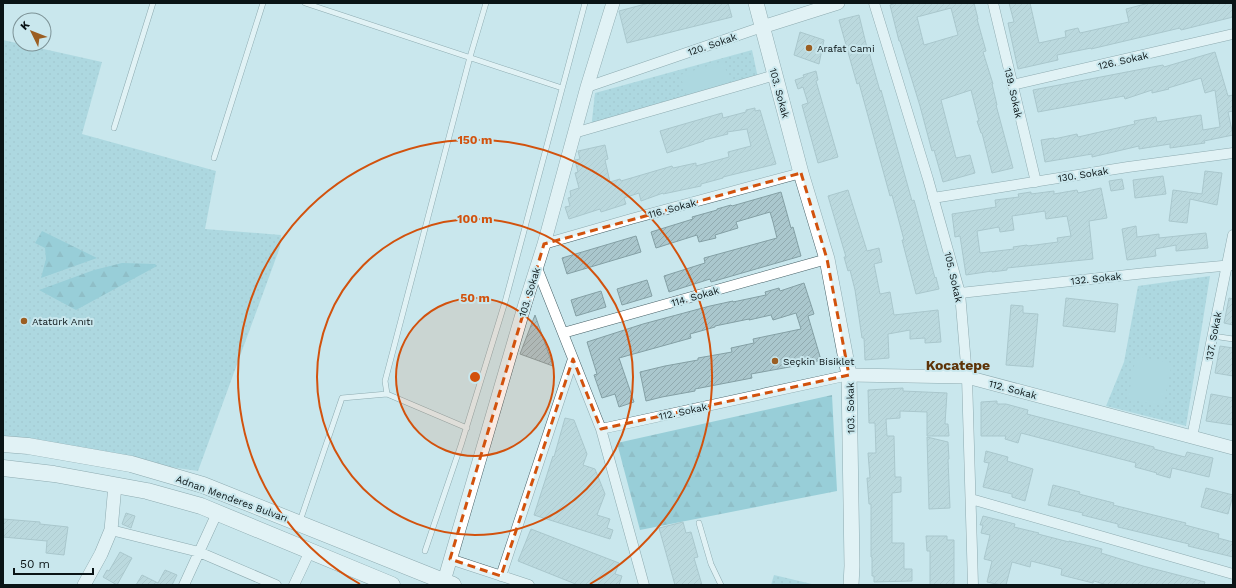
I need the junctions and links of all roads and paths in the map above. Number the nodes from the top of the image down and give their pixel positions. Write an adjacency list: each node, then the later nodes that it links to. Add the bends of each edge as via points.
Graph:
1 (153, 3): 18 (lane)
2 (263, 3): 21 (lane)
3 (305, 3): 13 (lane)
4 (486, 3): 13 (lane)
5 (586, 3): 17 (lane)
6 (613, 3): 16 (street, 103. Sokak)
7 (756, 3): 11 (main road, 103. Sokak)
8 (838, 3): 11 (street, 120. Sokak)
9 (874, 3): 24 (street, 105. Sokak)
10 (993, 3): 15 (street, 139. Sokak)
11 (762, 27): 14 (main road, 103. Sokak); 16 (street, 120. Sokak)
12 (1233, 34): 15 (street, 126. Sokak)
13 (470, 57): 17 (lane); 37 (lane, via 385,381)
14 (775, 76): 19 (street); 22 (main road, 103. Sokak)
15 (1012, 85): 23 (street, 139. Sokak)
16 (587, 87): 19 (street, 103. Sokak)
17 (562, 88): 38 (lane, via 505,302)
18 (114, 128)
19 (574, 133): 26 (street, 103. Sokak)
20 (1233, 153): 23 (street, 130. Sokak)
21 (214, 158)
22 (801, 173): 26 (street, 116. Sokak); 27 (main road, 103. Sokak)
23 (1036, 182): 24 (street, 130. Sokak)
24 (933, 198): 30 (street, 105. Sokak)
25 (1233, 235): 28 (street, 137. Sokak)
26 (544, 244): 29 (street, 103. Sokak)
27 (826, 259): 31 (street, 114. Sokak); 35 (main road, 103. Sokak)
28 (1230, 265): 30 (street, 132. Sokak); 32 (street, 137. Sokak)
29 (537, 268): 31 (street); 53 (street, 103. Sokak)
30 (960, 293): 36 (street, 105. Sokak)
31 (563, 333): 34 (street)
32 (1213, 336): 33 (lane); 40 (street, 137. Sokak)
33 (1233, 338)
34 (573, 359): 39 (street); 55 (street)
35 (849, 375): 36 (street, 112. Sokak); 39 (street, 112. Sokak); 65 (main road, 103. Sokak)
36 (967, 377): 40 (street, 112. Sokak); 45 (street, 105. Sokak)
37 (387, 394): 38 (lane); 47 (lane, via 342,398)
38 (467, 428): 51 (lane)
39 (602, 429): 63 (street)
40 (1192, 437): 42 (street, 112. Sokak)
41 (3, 444): 47 (main road, Adnan Menderes Bulvarı, via 131,464 203,485)
42 (1233, 448)
43 (3, 468): 44 (main road, Adnan Menderes Bulvarı)
44 (115, 485): 46 (main road, Adnan Menderes Bulvarı, via 147,491); 49 (street)
45 (971, 499): 54 (street); 66 (street, 105. Sokak)
46 (217, 513): 50 (main road, Adnan Menderes Bulvarı); 52 (street)
47 (299, 523): 56 (main road, Adnan Menderes Bulvarı)
48 (699, 524): 64 (lane, via 711,564)
49 (111, 530): 52 (street); 57 (street, via 102,554)
50 (310, 551): 60 (street); 61 (main road, Adnan Menderes Bulvarı)
51 (425, 551)
52 (199, 552): 58 (street); 59 (street)
53 (450, 560): 55 (street); 56 (street, 103. Sokak)
54 (1233, 574)
55 (501, 576): 62 (street)
56 (449, 583)
57 (84, 585)
58 (184, 585)
59 (276, 585)
60 (294, 585)
61 (392, 585)
62 (529, 585)
63 (644, 585)
64 (721, 585)
65 (851, 585)
66 (973, 585)

